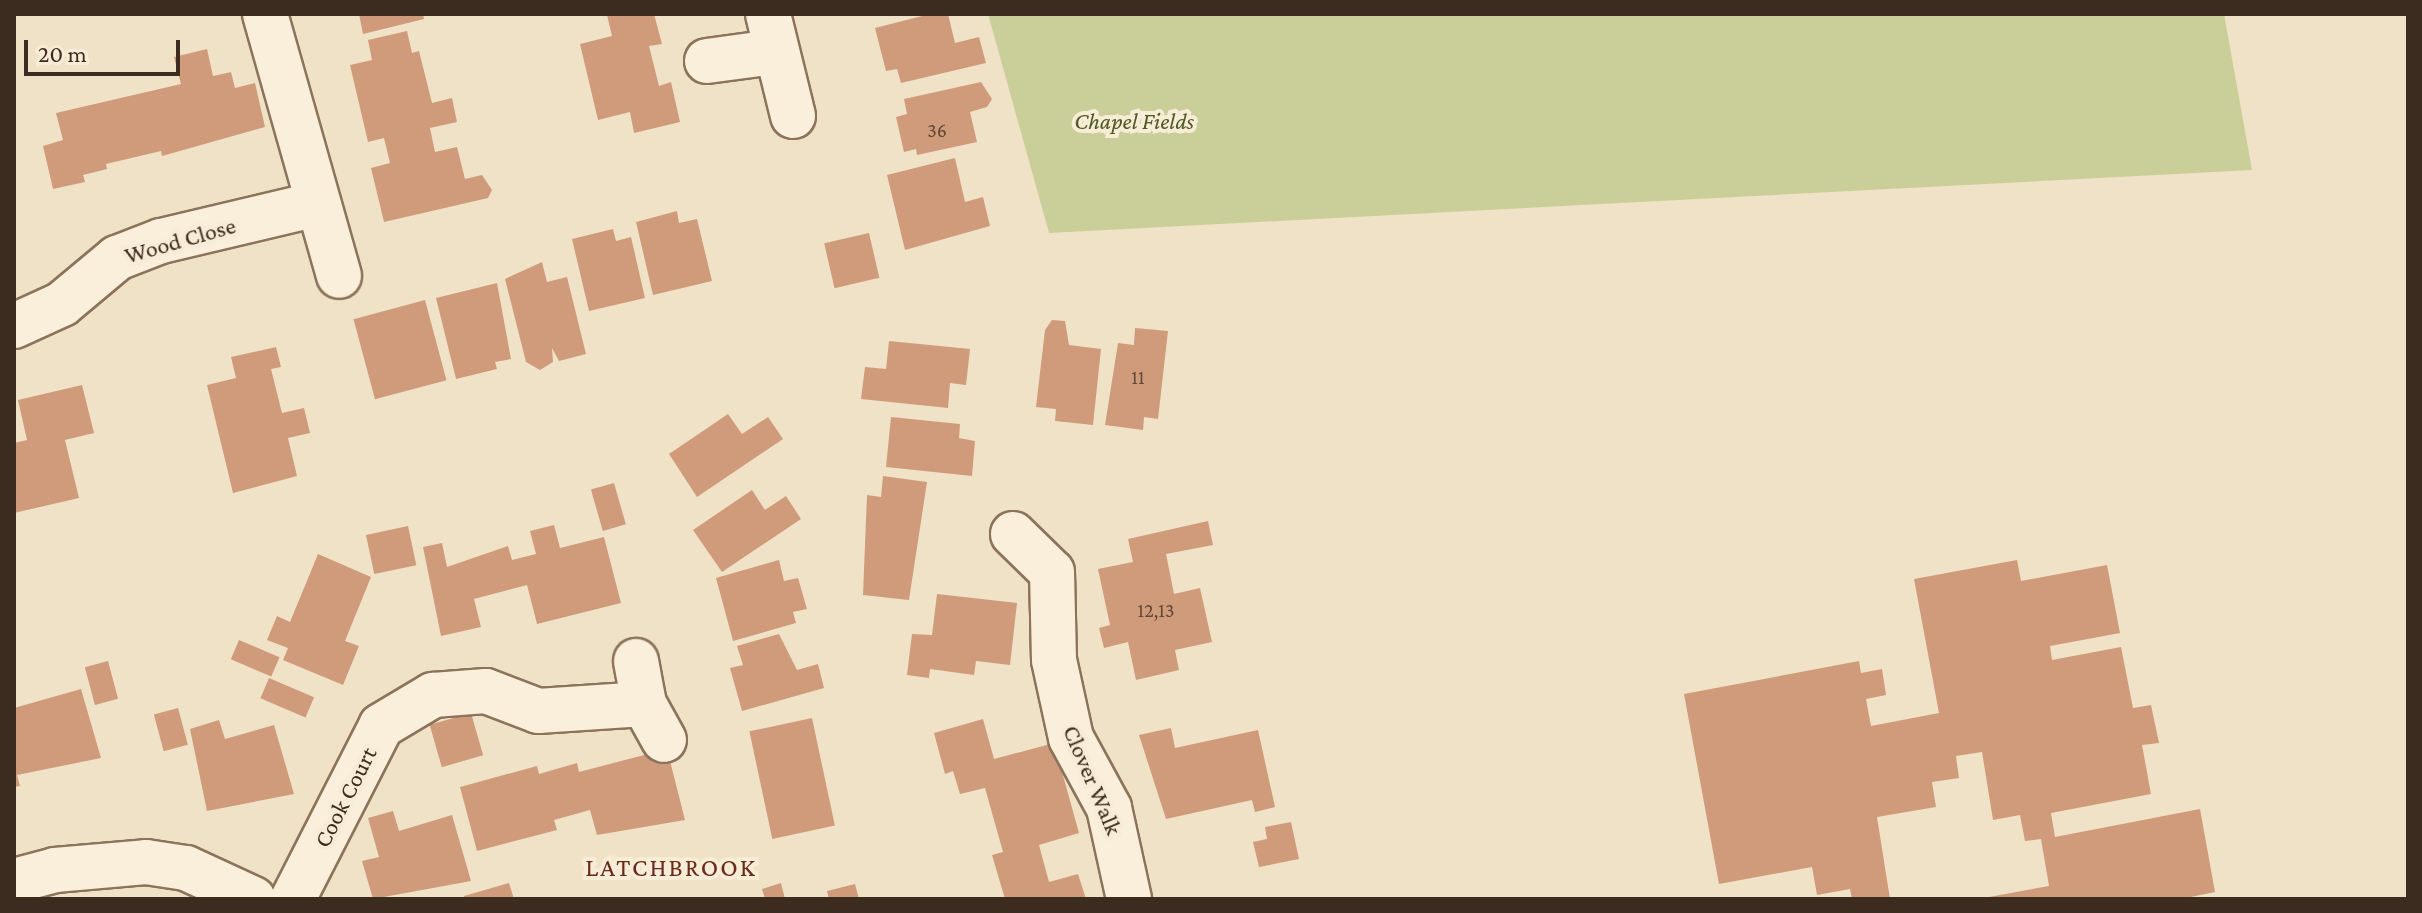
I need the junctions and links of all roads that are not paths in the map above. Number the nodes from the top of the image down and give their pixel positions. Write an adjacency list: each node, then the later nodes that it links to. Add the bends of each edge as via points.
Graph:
1 (265, 14): 5 (street)
2 (771, 33): 3 (street); 4 (street)
3 (707, 61)
4 (793, 116)
5 (318, 204): 6 (street); 7 (street, Wood Close, via 161,241 117,258 62,304)
6 (339, 276)
7 (14, 326)
8 (1013, 534): 13 (street, Clover Walk, via 1052,572 1054,660 1071,738 1109,808)
9 (636, 661): 12 (street, Cook Court, via 654,722 538,711 486,691 433,695 381,726)
10 (14, 881): 11 (street, via 55,870 146,862 186,868)
11 (236, 895)
12 (293, 899)
13 (1129, 899)

